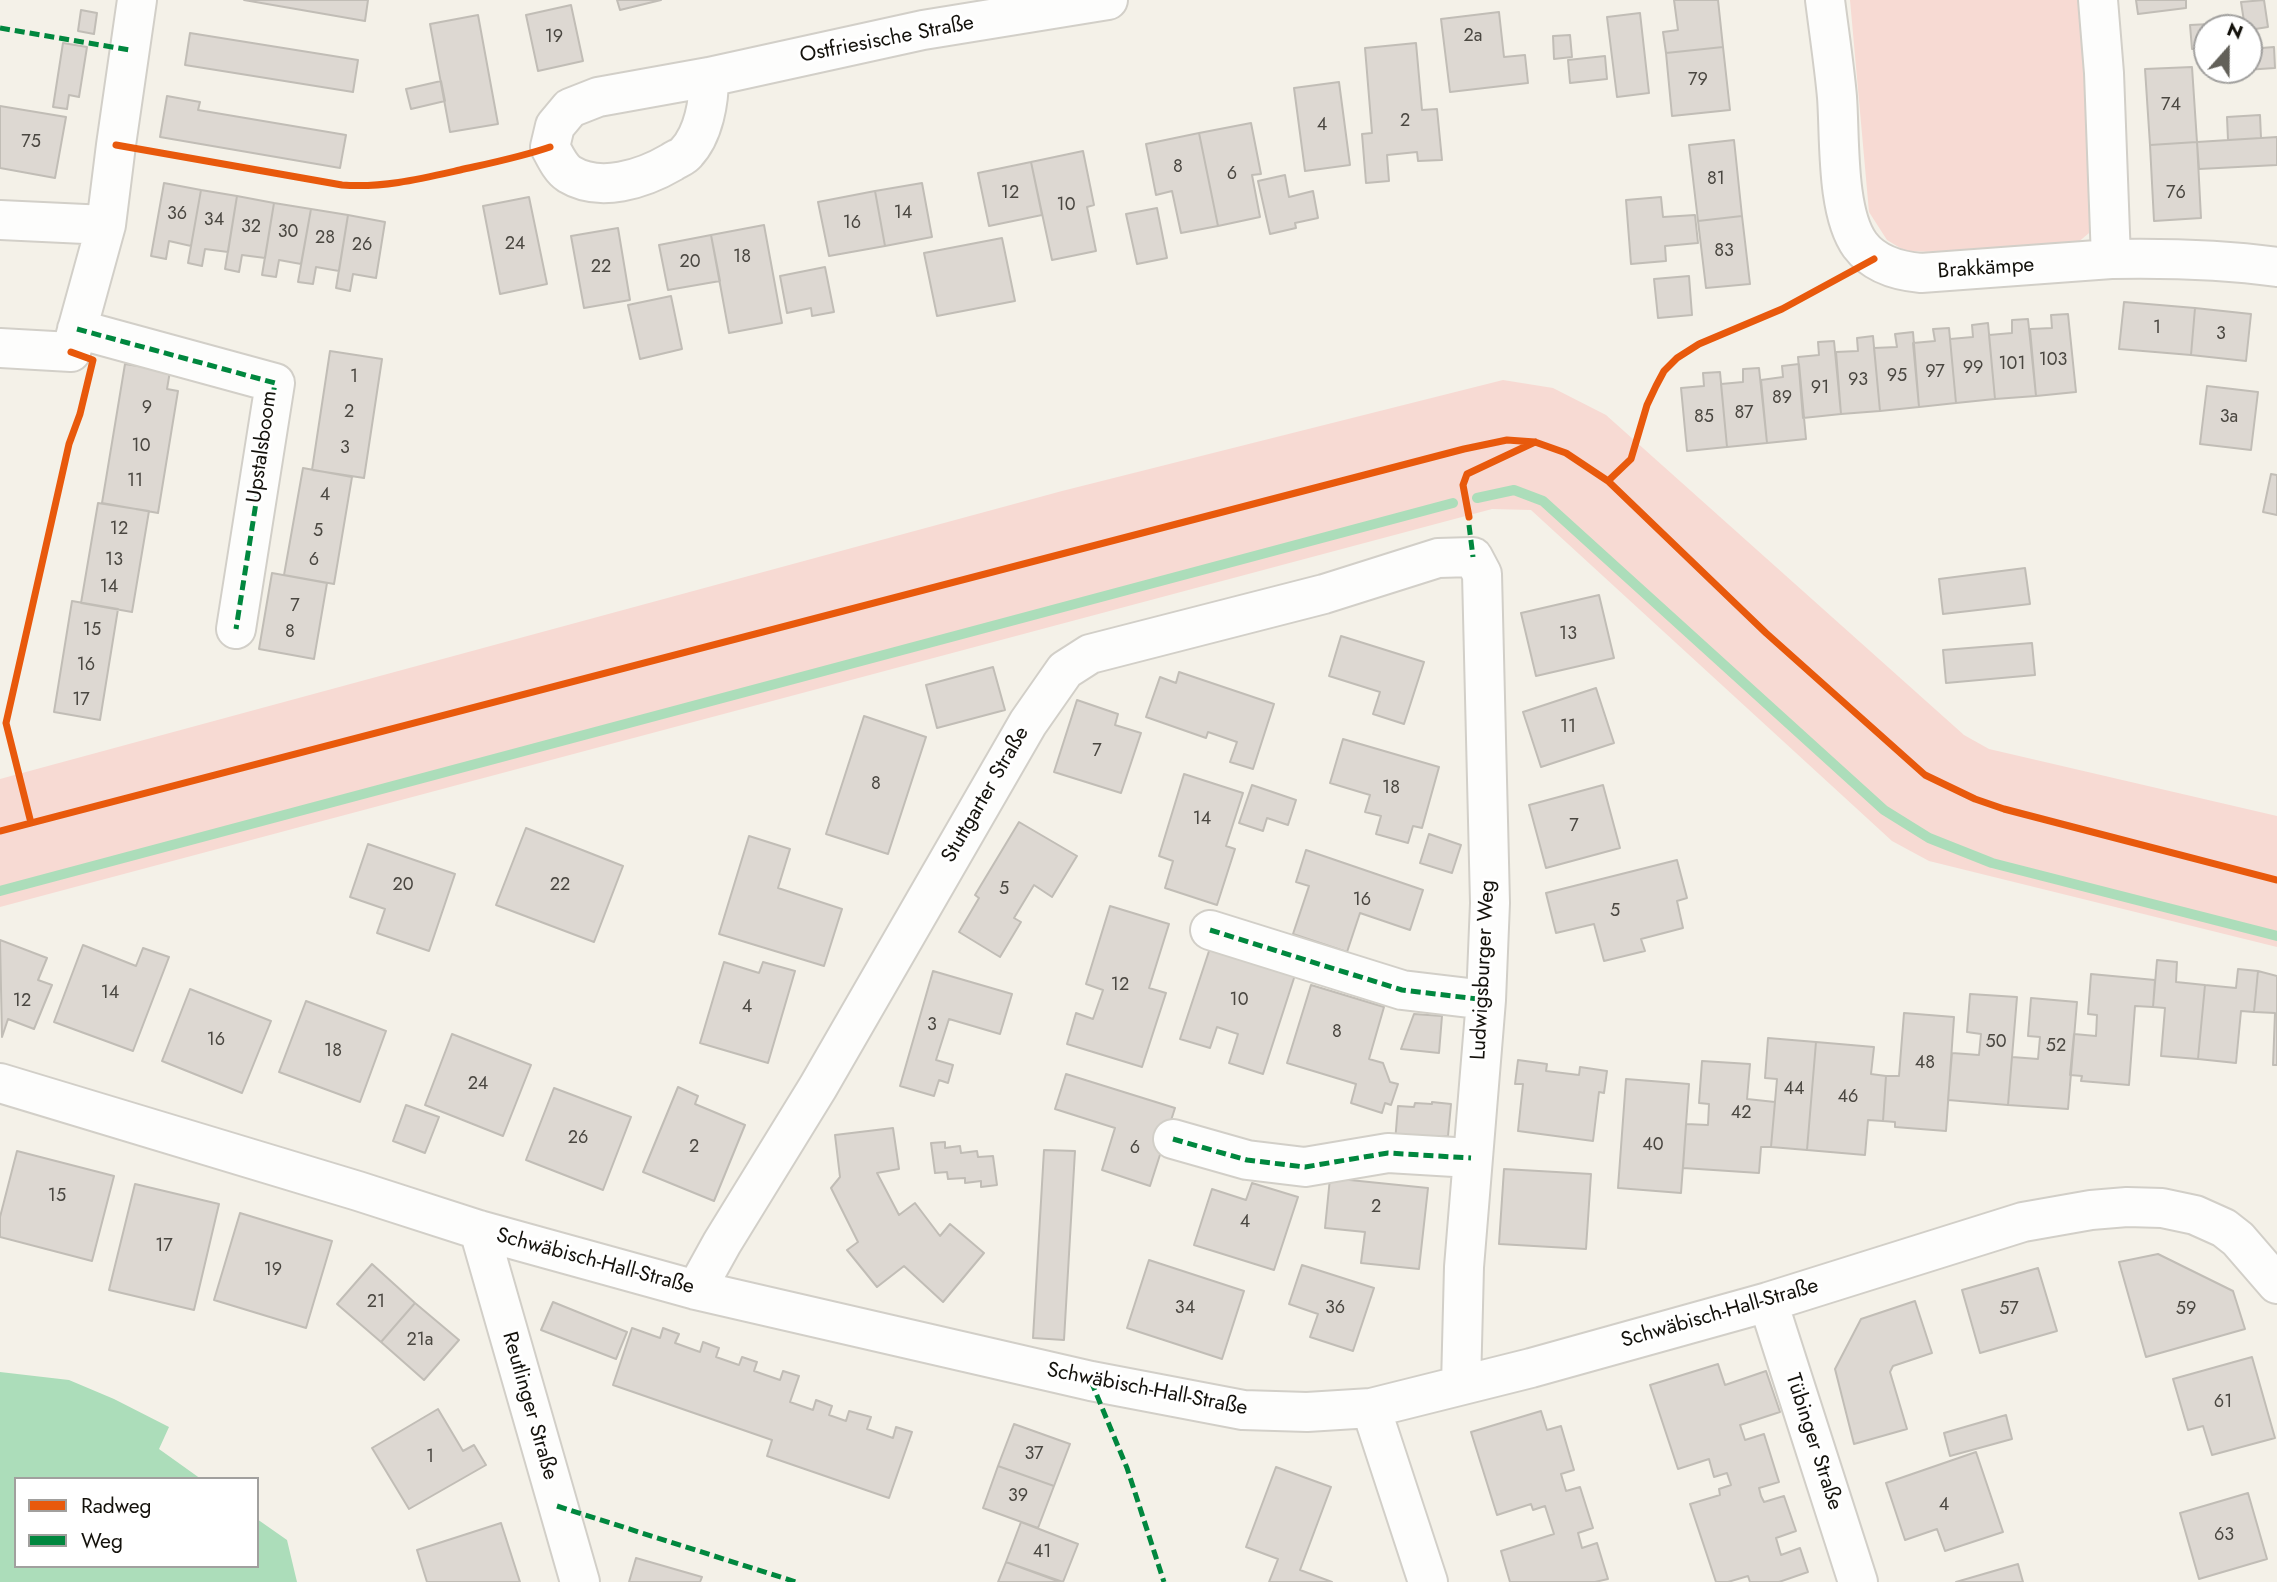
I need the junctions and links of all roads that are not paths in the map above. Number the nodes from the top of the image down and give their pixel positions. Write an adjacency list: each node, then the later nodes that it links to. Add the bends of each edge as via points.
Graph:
1 (137, 0): 7 (street)
2 (1108, 0): 5 (street, Ostfriesische Straße, via 923,30)
3 (1825, 0): 8 (street, Brakkämpe, via 1843,197 1850,225 1874,259 1899,271 1922,273)
4 (2098, 0): 8 (street)
5 (709, 76)
6 (0, 220): 7 (street)
7 (106, 225): 10 (street)
8 (2111, 259): 9 (street, Brakkämpe, via 2171,257)
9 (2277, 267)
10 (77, 329): 11 (street, via 71,352); 13 (street, Upstalsboom, via 275,383)
11 (0, 348)
12 (1473, 557): 15 (street, Ludwigsburger Weg, via 1482,575 1490,903); 21 (street, Stuttgarter Straße, via 1438,558 1324,594 1090,654 1065,670 1027,723)
13 (236, 629)
14 (1210, 930): 15 (street, via 1402,990)
15 (1486, 1000): 18 (street, Ludwigsburger Weg)
16 (0, 1083): 19 (street, Schwäbisch-Hall-Straße)
17 (1173, 1139): 18 (street, via 1247,1160 1305,1167 1388,1153)
18 (1471, 1158): 23 (street, Ludwigsburger Weg)
19 (479, 1230): 21 (street, Schwäbisch-Hall-Straße); 25 (street, Reutlinger Straße)
20 (2277, 1284): 22 (street, Schwäbisch-Hall-Straße, via 2224,1228 2195,1214 2127,1207 2023,1222)
21 (696, 1290): 24 (street, Schwäbisch-Hall-Straße, via 1091,1381 1243,1410)
22 (1768, 1302): 23 (street, Schwäbisch-Hall-Straße); 27 (street, Tübinger Straße)
23 (1461, 1385): 24 (street, Schwäbisch-Hall-Straße)
24 (1371, 1408): 26 (street)
25 (580, 1582)
26 (1428, 1582)
27 (1858, 1582)

